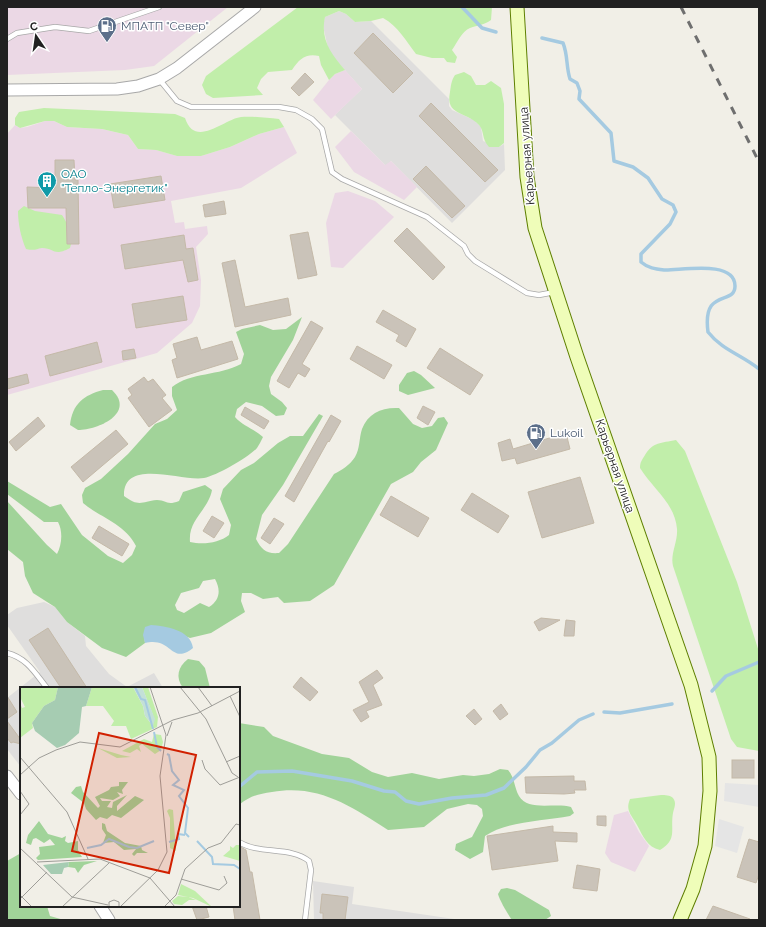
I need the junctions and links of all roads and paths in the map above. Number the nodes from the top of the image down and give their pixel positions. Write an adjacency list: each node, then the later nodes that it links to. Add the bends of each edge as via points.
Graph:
1 (160, 7): 4 (lane, via 90,31 55,27 17,33)
2 (254, 7): 5 (street, via 177,68)
3 (516, 7): 7 (main road, Карьерная улица, via 530,203 540,247)
4 (7, 39)
5 (159, 79): 6 (street, via 117,89); 7 (lane, via 177,102 190,107 279,107 296,110 312,118 322,129 332,172 342,179 427,217 464,246 475,261 527,293 539,295)
6 (7, 90)
7 (555, 292): 16 (main road, Карьерная улица, via 691,685 706,741 711,781 707,833 699,872)
8 (7, 654): 9 (lane, via 31,667)
9 (46, 687)
10 (7, 776): 11 (street)
11 (20, 793)
12 (240, 843): 15 (lane, via 248,847 301,854 309,861 311,870)
13 (101, 907): 14 (street)
14 (109, 920)
15 (305, 920)
16 (680, 920)

